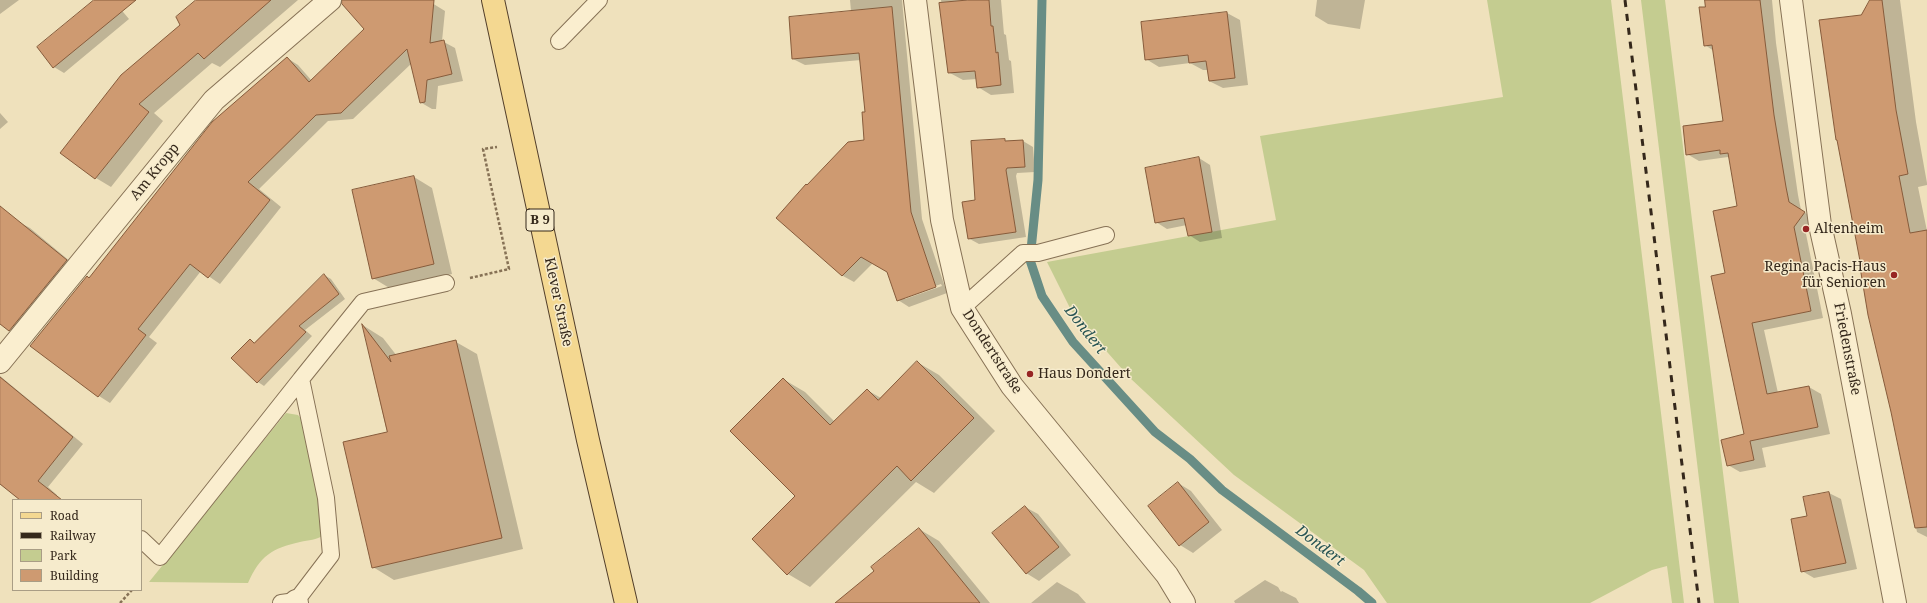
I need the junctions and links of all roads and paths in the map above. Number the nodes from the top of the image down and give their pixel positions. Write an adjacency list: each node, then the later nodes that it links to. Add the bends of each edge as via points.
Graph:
1 (330, 0): 11 (street, Am Kropp, via 214,100)
2 (493, 0): 17 (main road, Klever Straße / B 9, via 588,440)
3 (599, 0): 6 (lane)
4 (915, 0): 10 (street, Dondertstraße, via 942,220)
5 (1791, 0): 19 (street, Friedenstraße, via 1820,225 1840,314)
6 (558, 41)
7 (496, 139): 9 (path, via 498,147 483,150 509,269)
8 (1106, 235): 10 (lane, via 1030,253)
9 (446, 283): 12 (lane, via 363,302)
10 (962, 308): 18 (street, Dondertstraße, via 1012,386 1166,575)
11 (0, 362)
12 (301, 379): 13 (lane, via 160,557); 15 (lane, via 326,498 331,555)
13 (142, 540)
14 (131, 591): 16 (path)
15 (291, 602)
16 (120, 603)
17 (626, 603)
18 (1184, 603)
19 (1895, 603)

